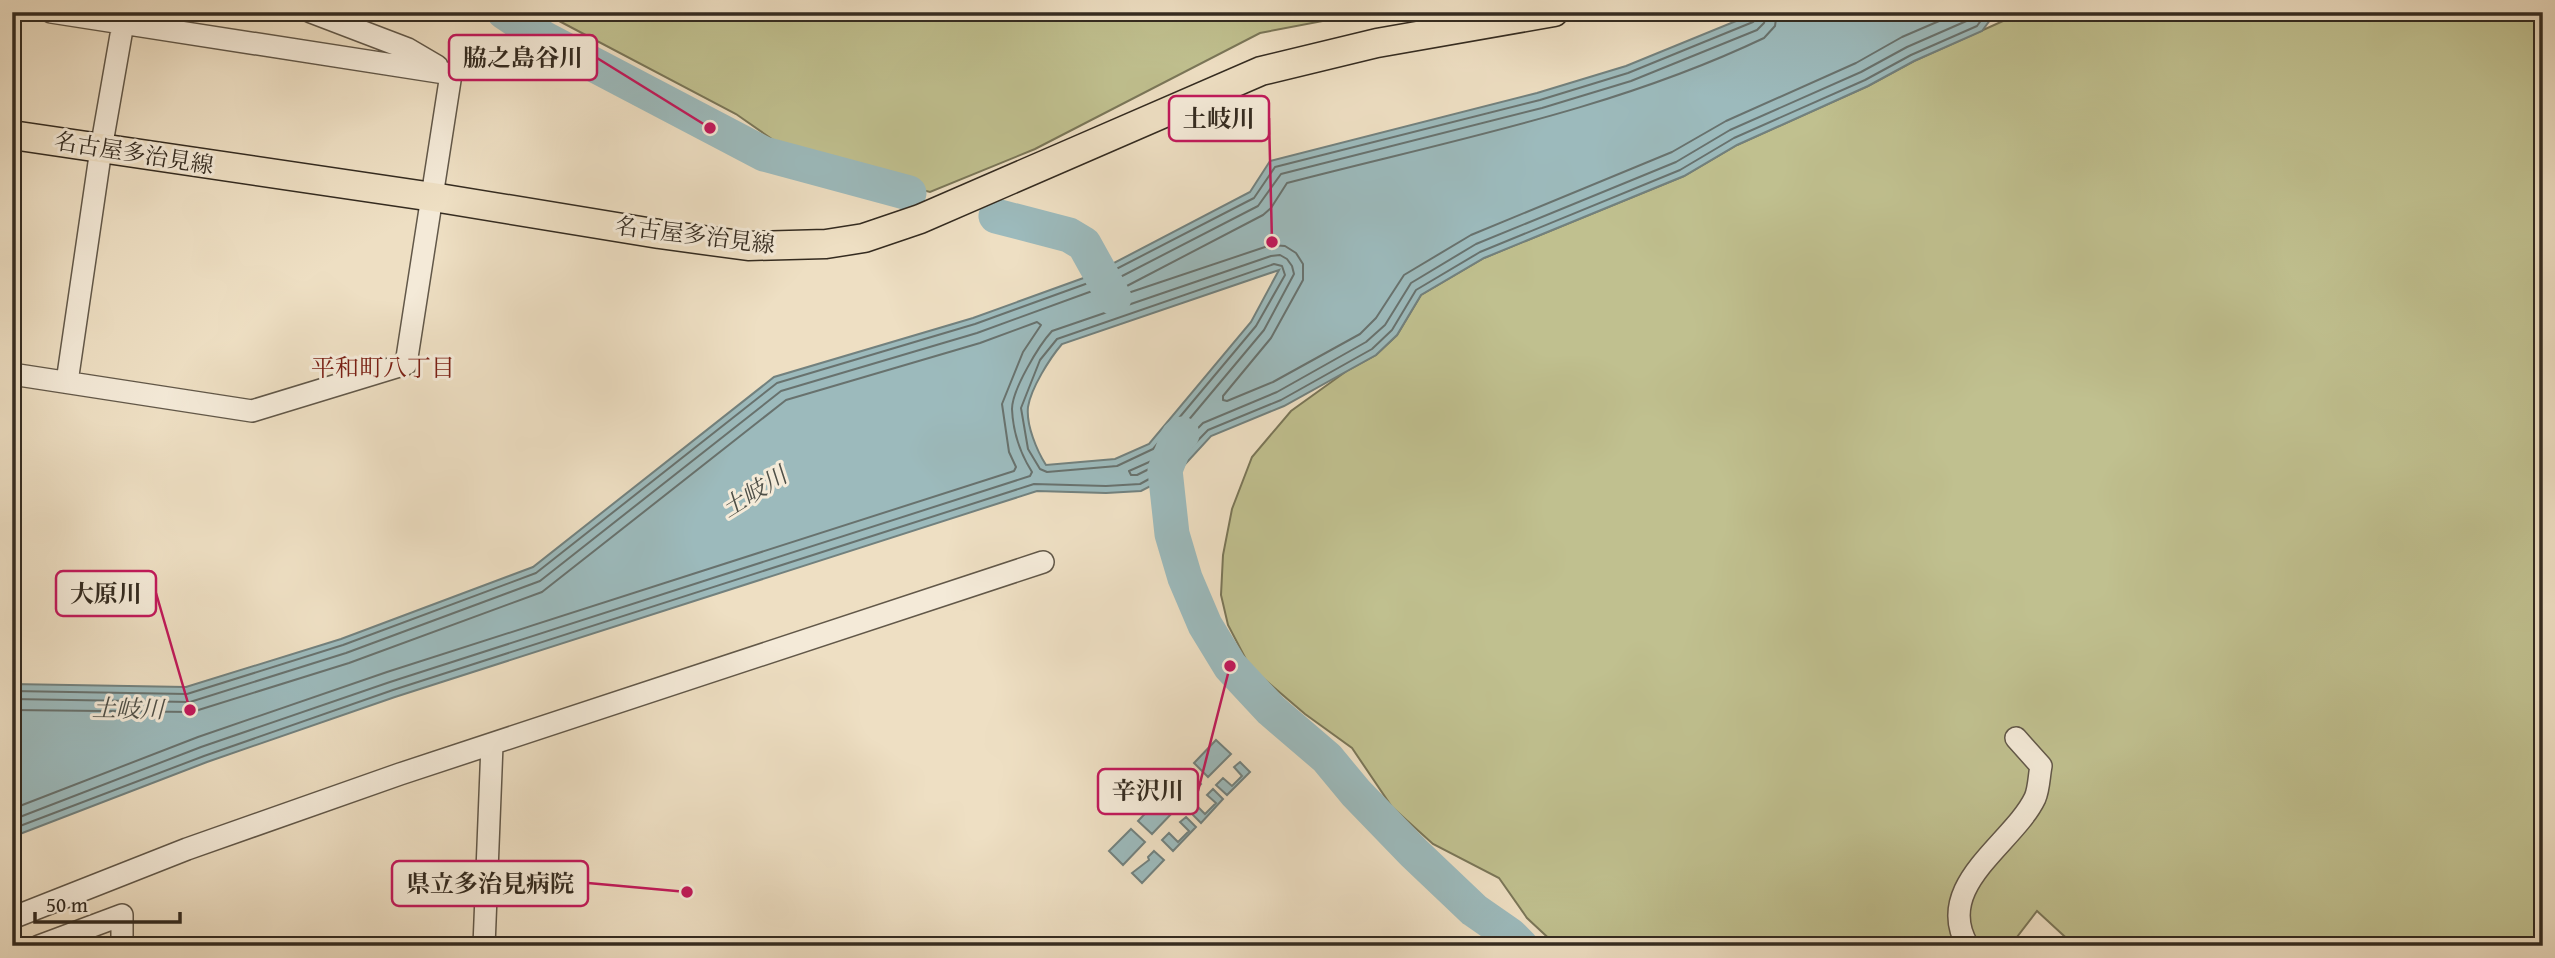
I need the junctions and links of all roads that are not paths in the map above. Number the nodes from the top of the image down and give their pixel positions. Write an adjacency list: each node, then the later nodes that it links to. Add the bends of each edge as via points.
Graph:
1 (51, 12): 4 (street)
2 (311, 12): 5 (street, via 408,49)
3 (1554, 12): 8 (main road, 名古屋多治見線, via 1322,54 1261,71 920,219 864,238 799,246 748,246)
4 (124, 18): 5 (street); 7 (street)
5 (451, 74): 8 (street)
6 (12, 135): 7 (main road, 名古屋多治見線)
7 (100, 149): 8 (main road, 名古屋多治見線); 10 (street)
8 (433, 197): 10 (street, via 407,364 252,411)
9 (12, 374): 10 (street)
10 (67, 382)
11 (1043, 562): 13 (street)
12 (2016, 738): 18 (street, via 2041,765 2036,796 2021,821 1980,863 1967,887 1959,912 1961,934)
13 (492, 745): 14 (street, via 187,849); 17 (street)
14 (12, 918)
15 (39, 946): 16 (street, via 122,915)
16 (122, 946)
17 (484, 946)
18 (1968, 946)

